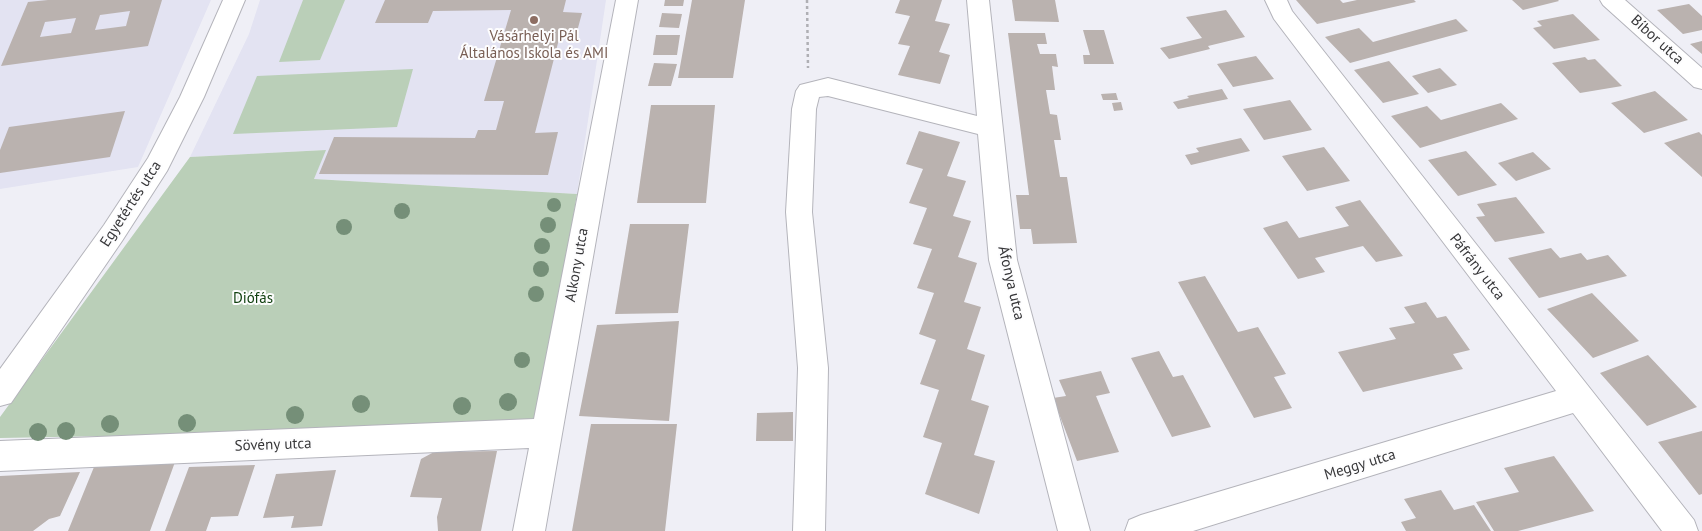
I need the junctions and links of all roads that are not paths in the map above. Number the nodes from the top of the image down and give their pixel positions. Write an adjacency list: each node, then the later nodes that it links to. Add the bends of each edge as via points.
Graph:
1 (234, 0): 8 (street, Egyetértés utca, via 196,89 158,164 114,233)
2 (627, 0): 10 (street, Alkony utca)
3 (978, 0): 7 (street, Áfonya utca)
4 (1276, 0): 9 (street, Páfrány utca, via 1282,14)
5 (1611, 0): 6 (street, Bíbor utca)
6 (1702, 81)
7 (990, 128): 13 (street, via 818,89 804,109 799,212 813,368); 14 (street, Áfonya utca, via 1003,260)
8 (0, 393)
9 (1578, 398): 15 (street, Meggy utca); 16 (street, Páfrány utca)
10 (546, 433): 11 (street, Sövény utca); 12 (street, Alkony utca)
11 (0, 456)
12 (529, 531)
13 (809, 531)
14 (1074, 531)
15 (1141, 531)
16 (1682, 531)

